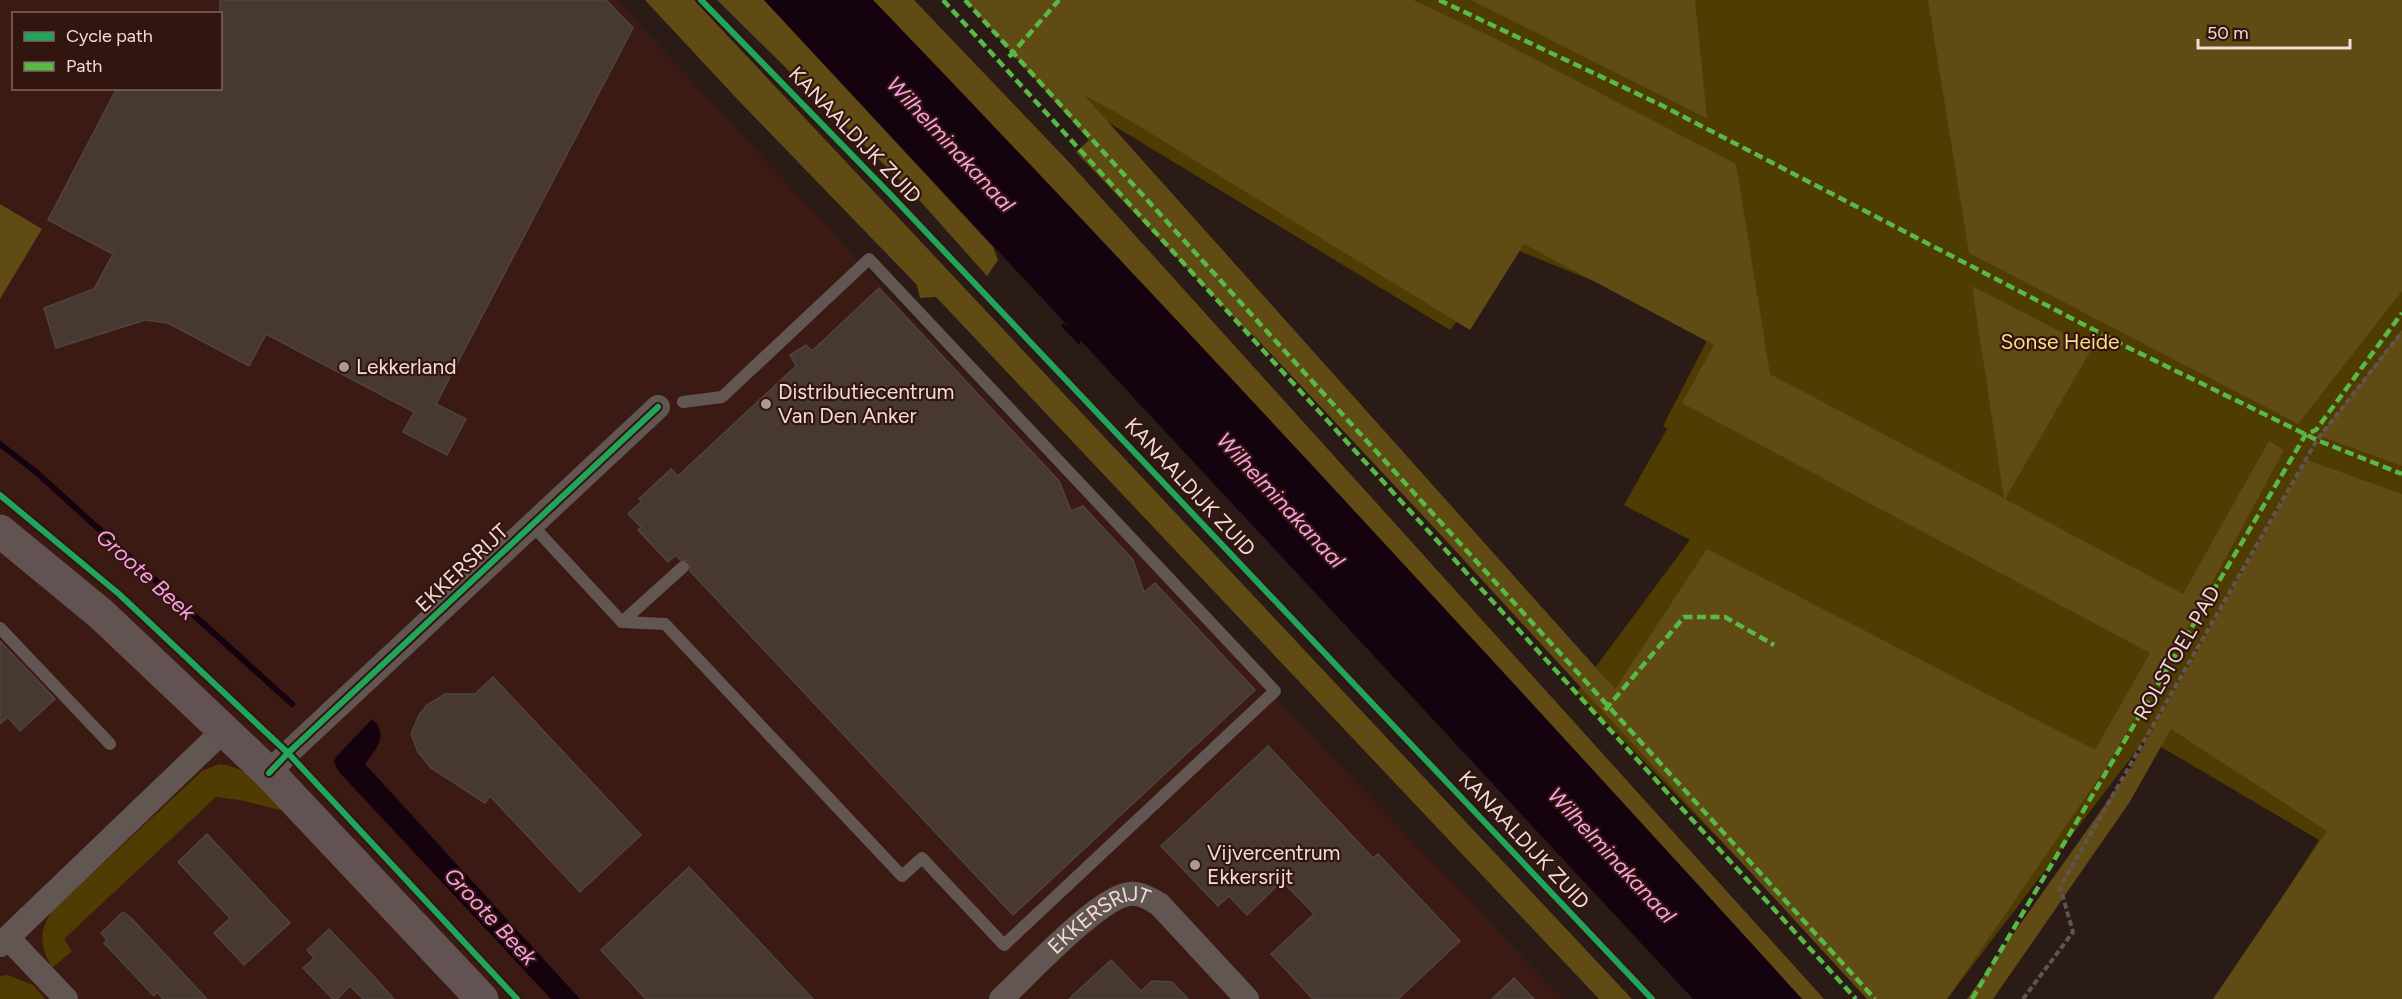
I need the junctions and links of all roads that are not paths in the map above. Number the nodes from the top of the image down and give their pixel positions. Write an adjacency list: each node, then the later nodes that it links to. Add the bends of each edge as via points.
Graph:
1 (682, 402): 6 (lane, via 722,397 869,259 1275,691 1004,945 922,858 902,876 665,624)
2 (658, 407): 3 (street, EKKERSRIJT)
3 (532, 525): 6 (lane); 10 (street, EKKERSRIJT)
4 (0, 531): 8 (main road, via 101,614)
5 (683, 567): 6 (lane)
6 (622, 622)
7 (0, 628): 9 (lane)
8 (224, 730): 10 (main road); 11 (street)
9 (110, 744)
10 (269, 773): 13 (main road)
11 (4, 941): 12 (street)
12 (66, 999)
13 (482, 999)
14 (1001, 999): 15 (street, EKKERSRIJT, via 1100,907 1125,895 1142,894 1159,904)
15 (1247, 999)

